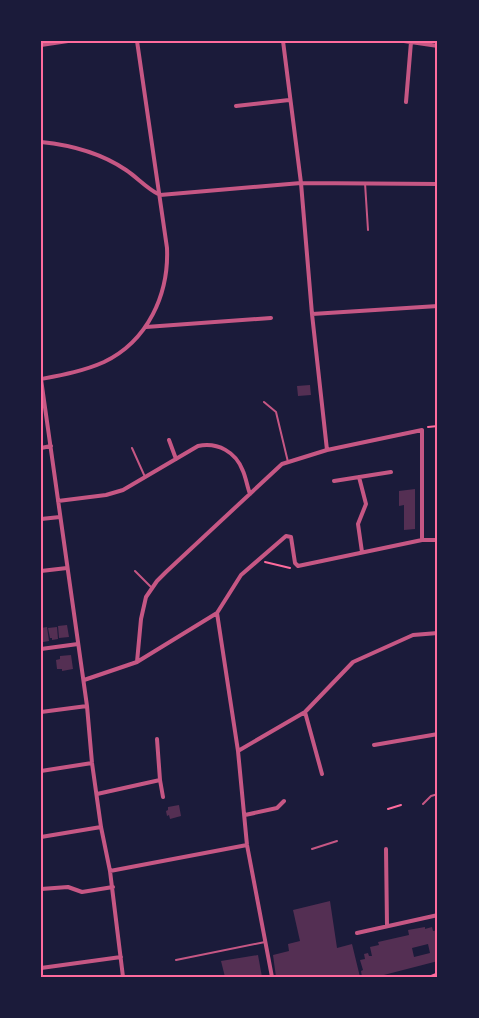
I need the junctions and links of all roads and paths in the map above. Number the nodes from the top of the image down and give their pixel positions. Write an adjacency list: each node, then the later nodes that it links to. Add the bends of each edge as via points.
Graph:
1 (68, 41): 6 (street)
2 (136, 41): 15 (street)
3 (283, 41): 8 (street)
4 (404, 41): 5 (street)
5 (411, 42): 7 (street); 9 (street)
6 (41, 45)
7 (438, 46)
8 (289, 100): 10 (street); 12 (street)
9 (406, 102)
10 (236, 106)
11 (41, 142): 15 (street, via 78,148 104,158 127,170)
12 (301, 183): 13 (street); 15 (street); 18 (street)
13 (365, 183): 14 (street); 16 (lane)
14 (438, 184)
15 (160, 195): 20 (street, via 167,275 161,297)
16 (368, 230)
17 (438, 306): 18 (street)
18 (312, 314): 29 (street)
19 (271, 318): 20 (street)
20 (145, 327): 21 (street, via 131,343 104,362)
21 (41, 379): 26 (street)
22 (264, 402): 31 (lane, via 276,412)
23 (438, 426): 24 (path)
24 (422, 430): 29 (street); 40 (street)
25 (169, 440): 30 (street)
26 (50, 446): 27 (street); 37 (street)
27 (41, 448)
28 (132, 448): 34 (lane)
29 (327, 450): 31 (street)
30 (176, 459): 34 (street); 36 (street, via 198,446 222,448 241,466)
31 (288, 462): 36 (street)
32 (391, 472): 33 (street)
33 (359, 476): 35 (street); 42 (street, via 366,504 358,524)
34 (146, 478): 37 (street, via 106,495)
35 (334, 481)
36 (250, 494): 48 (street)
37 (58, 501): 38 (street)
38 (60, 517): 39 (street); 45 (street)
39 (41, 519)
40 (422, 540): 41 (street); 42 (street)
41 (438, 540)
42 (362, 552): 44 (street)
43 (259, 560): 44 (path, via 291,568); 44 (street, via 289,536); 49 (street, via 242,575)
44 (296, 565)
45 (68, 568): 46 (street); 51 (street)
46 (41, 571)
47 (135, 571): 48 (lane)
48 (152, 587): 53 (street, via 141,619)
49 (217, 612): 53 (street); 61 (street)
50 (438, 633): 57 (street, via 414,635 353,662)
51 (78, 644): 52 (street); 54 (street)
52 (41, 649)
53 (137, 662): 54 (street)
54 (84, 680): 55 (street)
55 (88, 706): 56 (street); 62 (street)
56 (41, 712)
57 (304, 712): 61 (street); 64 (street)
58 (438, 734): 60 (street)
59 (157, 739): 65 (street)
60 (374, 745)
61 (238, 752): 73 (street)
62 (92, 763): 63 (street); 66 (street)
63 (41, 771)
64 (322, 774)
65 (160, 780): 66 (street); 68 (street)
66 (97, 794): 74 (street)
67 (438, 794): 70 (lane, via 430,796)
68 (163, 797)
69 (284, 801): 73 (street, via 277,808)
70 (423, 804)
71 (402, 806): 72 (path)
72 (388, 809)
73 (245, 815): 77 (street)
74 (101, 827): 75 (street); 80 (street)
75 (41, 837)
76 (337, 841): 78 (lane)
77 (247, 845): 80 (street); 86 (street)
78 (312, 849)
79 (386, 849): 84 (street)
80 (110, 871): 81 (street)
81 (113, 887): 82 (street, via 82,892 68,887); 87 (street)
82 (41, 889)
83 (438, 915): 84 (street)
84 (387, 925): 85 (street)
85 (357, 933)
86 (265, 942): 88 (lane); 92 (street)
87 (121, 957): 89 (street); 91 (street)
88 (176, 960)
89 (41, 968)
90 (438, 975): 93 (main road)
91 (123, 977)
92 (272, 977)
93 (433, 977)

